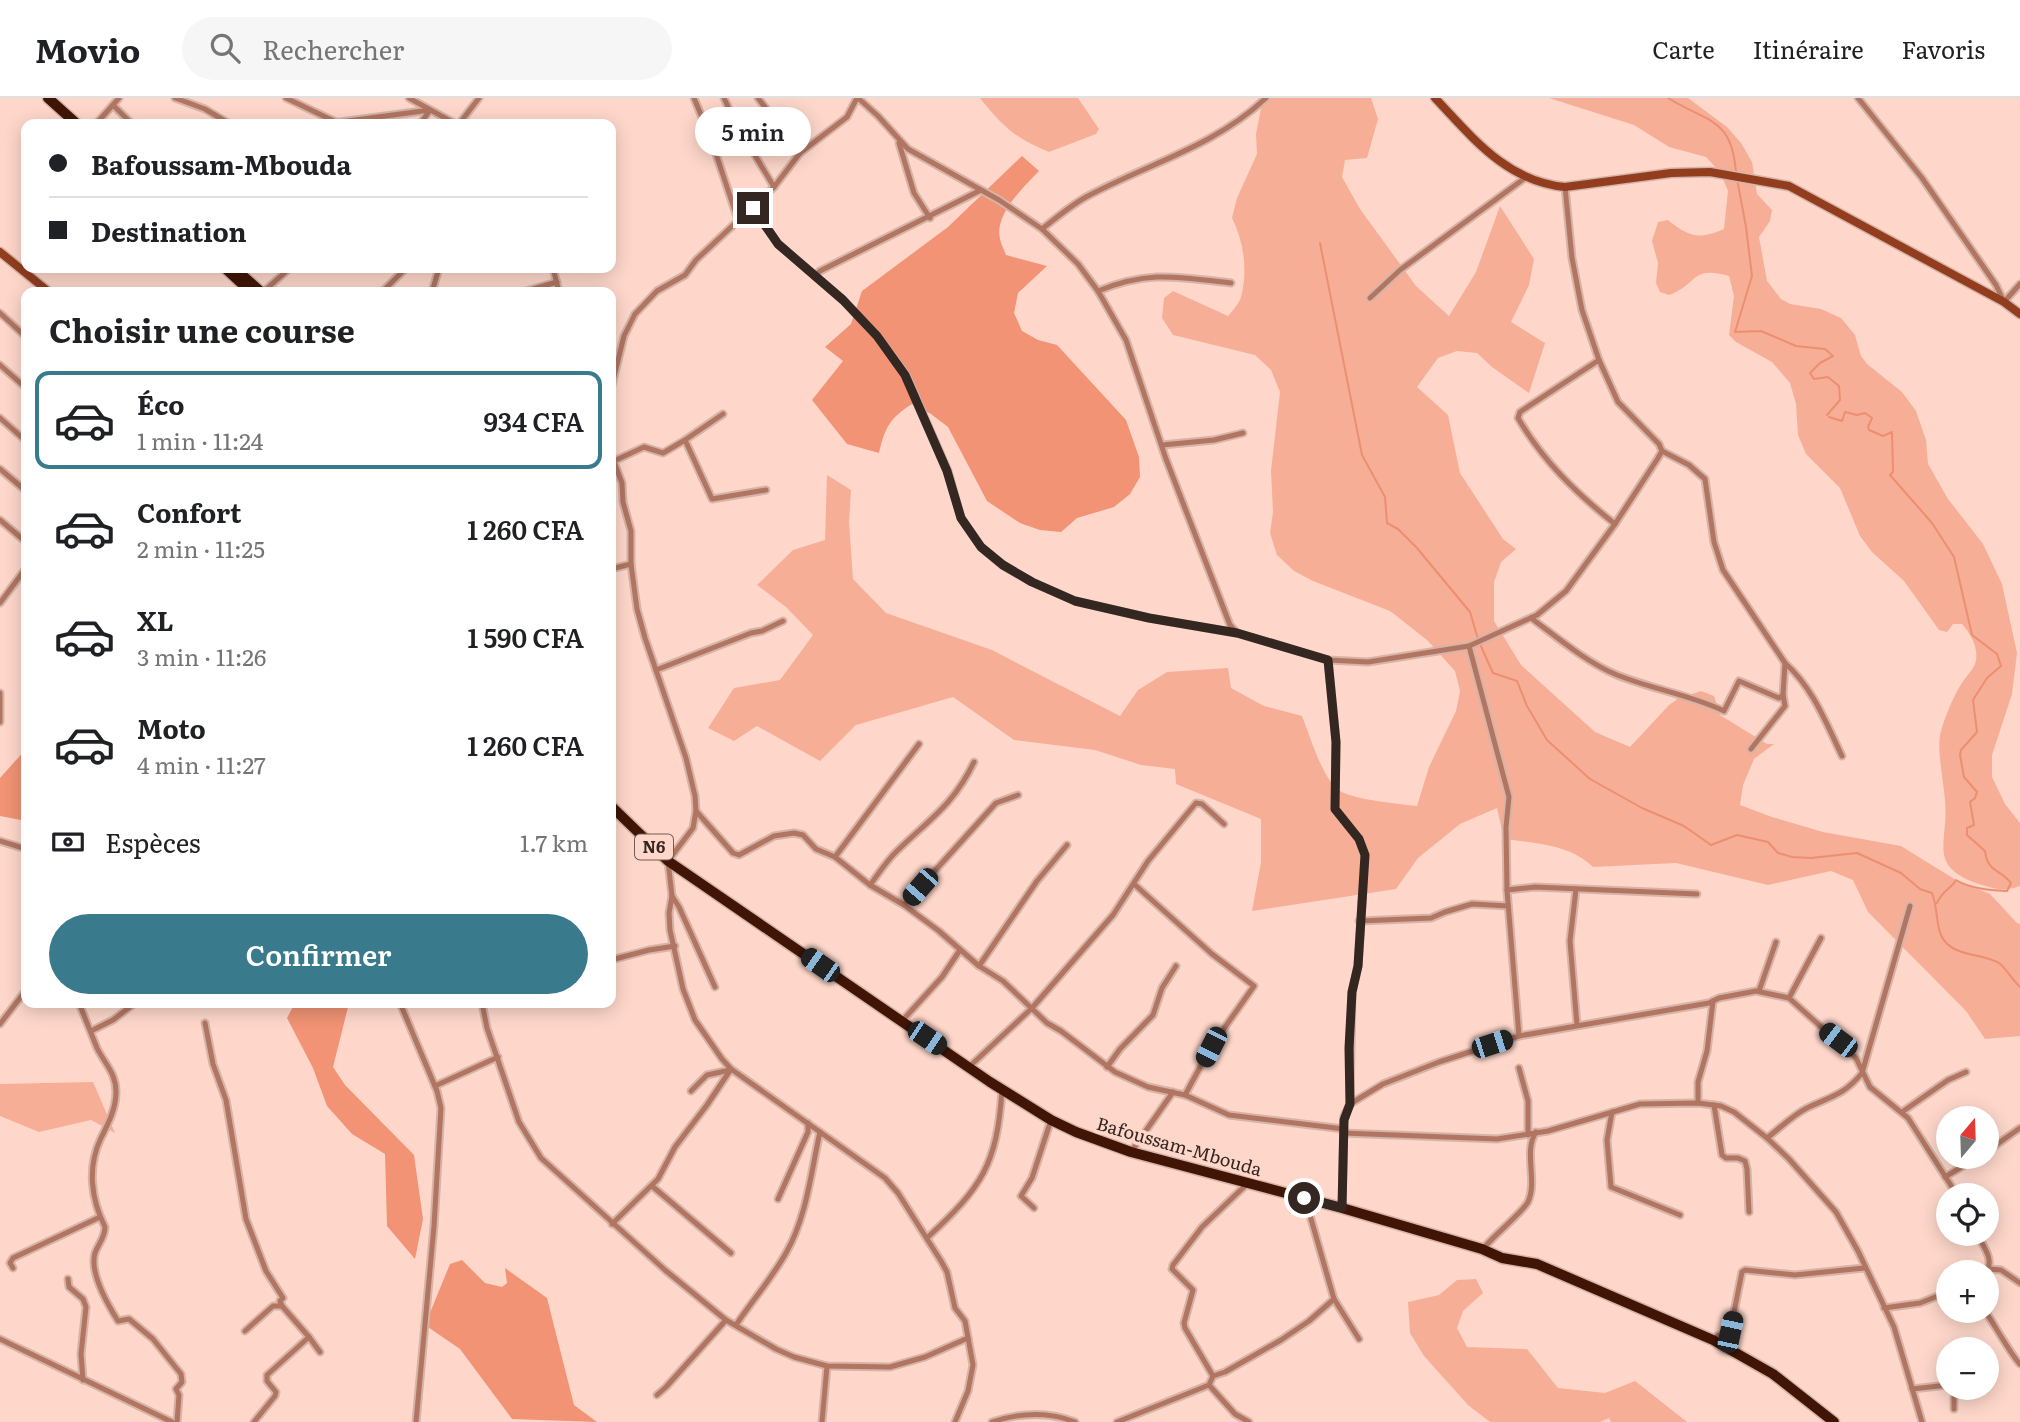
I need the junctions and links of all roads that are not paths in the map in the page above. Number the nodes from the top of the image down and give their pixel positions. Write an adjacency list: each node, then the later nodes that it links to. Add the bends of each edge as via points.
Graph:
1 (39, 98): 19 (highway)
2 (48, 98): 20 (highway)
3 (119, 98): 16 (street)
4 (174, 98): 23 (street)
5 (286, 98): 24 (street)
6 (409, 98): 17 (street)
7 (479, 98): 28 (street)
8 (694, 98): 38 (street)
9 (723, 98): 29 (street)
10 (758, 98): 18 (street)
11 (858, 98): 30 (street); 31 (street, via 842,122)
12 (1266, 98): 39 (street, via 1212,139 1087,197)
13 (1435, 98): 32 (street, via 1487,151)
14 (1867, 98): 15 (street)
15 (1860, 101): 63 (street, via 1922,178)
16 (113, 105): 21 (street); 22 (street)
17 (430, 110): 25 (street); 26 (street); 27 (street)
18 (773, 117): 29 (street); 31 (street)
19 (62, 119)
20 (71, 119)
21 (100, 119)
22 (127, 119)
23 (221, 119)
24 (330, 119)
25 (360, 119)
26 (424, 119)
27 (448, 119)
28 (462, 119)
29 (744, 136): 33 (street)
30 (898, 140): 35 (street); 37 (street, via 914,193)
31 (800, 153): 33 (street)
32 (1525, 178): 34 (street); 62 (street, via 1400,270)
33 (774, 187): 36 (street)
34 (1565, 187): 63 (street, via 1710,172 1789,186); 67 (street, via 1572,258)
35 (981, 190): 37 (street); 39 (street)
36 (753, 208): 38 (street); 42 (street, via 778,244)
37 (930, 218): 43 (street)
38 (738, 220): 69 (street, via 685,275 657,291 635,314)
39 (1042, 229): 61 (street)
40 (0, 252): 41 (street)
41 (21, 269)
42 (804, 269): 43 (street); 50 (street)
43 (820, 271): 50 (street)
44 (26, 273): 54 (street)
45 (230, 273): 55 (highway)
46 (240, 273): 56 (highway)
47 (282, 273): 57 (street)
48 (401, 273): 58 (street)
49 (554, 273): 51 (street)
50 (815, 276): 92 (street, via 877,336 905,375 947,471 961,518 981,547 1032,582 1075,601)
51 (557, 282): 59 (street); 60 (street)
52 (1231, 283): 61 (street, via 1150,276)
53 (2020, 284): 63 (street)
54 (43, 287)
55 (246, 287)
56 (256, 287)
57 (267, 287)
58 (387, 287)
59 (540, 287)
60 (558, 287)
61 (1098, 291): 76 (street, via 1126,340)
62 (1370, 298)
63 (2004, 302): 65 (street)
64 (0, 313): 66 (street)
65 (2020, 314)
66 (21, 332)
67 (1598, 360): 77 (street, via 1618,402); 84 (street, via 1520,412 1518,418 1552,467)
68 (0, 365): 70 (street)
69 (616, 368)
70 (21, 384)
71 (723, 415): 75 (street)
72 (0, 418): 74 (street)
73 (1242, 433): 76 (street)
74 (21, 437)
75 (685, 440): 78 (street, via 663,453 644,447); 82 (street, via 712,499)
76 (1162, 445): 92 (street, via 1230,625)
77 (1662, 451): 84 (street); 95 (street, via 1705,479 1723,570)
78 (616, 460)
79 (616, 466): 86 (street, via 631,531)
80 (0, 469): 81 (street)
81 (21, 487)
82 (766, 490)
83 (0, 520): 85 (street)
84 (1615, 524): 90 (street, via 1566,591)
85 (21, 538)
86 (631, 564): 87 (street); 96 (street, via 637,609)
87 (616, 568)
88 (21, 575): 89 (street)
89 (0, 603)
90 (1531, 618): 93 (street); 98 (street, via 1615,674 1724,711 1739,681 1779,698)
91 (783, 621): 96 (street)
92 (1237, 633): 94 (street)
93 (1469, 646): 94 (street, via 1368,662); 115 (street, via 1509,797)
94 (1328, 660): 122 (street, via 1336,742 1335,809 1359,839 1365,855)
95 (1785, 663): 98 (street); 102 (street, via 1809,690)
96 (656, 670): 106 (street, via 687,758)
97 (0, 693): 99 (street)
98 (1783, 695): 101 (street, via 1785,706)
99 (0, 722)
100 (919, 744): 111 (street)
101 (1751, 749)
102 (1842, 756)
103 (974, 762): 114 (street, via 955,796 896,851)
104 (1018, 794): 119 (street, via 996,803)
105 (616, 811): 112 (highway, Bafoussam-Mbouda / N6)
106 (696, 811): 111 (street, via 739,855 774,836 794,833); 112 (street, via 690,834)
107 (1224, 824): 113 (street, via 1196,803)
108 (0, 841): 110 (street)
109 (1066, 845): 128 (street)
110 (21, 847)
111 (835, 857): 114 (street)
112 (668, 861): 118 (street); 140 (highway, Bafoussam-Mbouda / N6)
113 (1134, 884): 139 (street, via 1114,915); 157 (street, via 1254,986 1211,1047)
114 (870, 885): 119 (street)
115 (1507, 890): 116 (street); 120 (street)
116 (1576, 890): 117 (street); 143 (street, via 1570,941)
117 (1697, 894)
118 (671, 896): 125 (street, via 669,919); 130 (street)
119 (904, 905): 126 (street)
120 (1508, 906): 122 (street, via 1472,904 1431,918); 145 (street)
121 (1910, 906): 152 (street)
122 (1359, 921): 159 (street, via 1352,992)
123 (1821, 938): 133 (street)
124 (1776, 942): 131 (street)
125 (675, 946): 127 (street); 150 (street, via 695,1020)
126 (960, 950): 128 (street); 140 (street)
127 (616, 959)
128 (979, 966): 139 (street)
129 (1176, 966): 148 (street, via 1161,988 1153,1015)
130 (715, 987)
131 (1759, 991): 133 (street); 134 (street)
132 (21, 996): 141 (street)
133 (1789, 998): 152 (street, via 1856,1058)
134 (1713, 1001): 143 (street); 158 (street)
135 (81, 1008): 144 (street)
136 (129, 1008): 144 (street)
137 (402, 1008): 153 (street)
138 (483, 1008): 146 (street)
139 (1032, 1008): 147 (street); 148 (street)
140 (901, 1021): 147 (highway, Bafoussam-Mbouda / N6)
141 (1, 1022)
142 (205, 1023): 196 (street, via 226,1100 246,1219 266,1271 283,1298)
143 (1577, 1025): 145 (street)
144 (90, 1031): 184 (street, via 113,1073 116,1090 92,1172)
145 (1519, 1036): 159 (street, via 1383,1084)
146 (498, 1057): 153 (street); 185 (street, via 519,1122 541,1158)
147 (969, 1067): 154 (highway, Bafoussam-Mbouda / N6)
148 (1107, 1067): 156 (street, via 1131,1081)
149 (1519, 1068): 169 (street, via 1528,1101)
150 (731, 1070): 155 (street, via 707,1075); 164 (street); 177 (street)
151 (1966, 1072): 162 (street)
152 (1862, 1073): 162 (street, via 1870,1087); 170 (street, via 1843,1093 1805,1109)
153 (435, 1086): 221 (street, via 441,1118)
154 (1002, 1090): 163 (highway, Bafoussam-Mbouda / N6); 186 (street, via 991,1161 967,1198)
155 (691, 1091)
156 (1173, 1092): 157 (street); 172 (street)
157 (1185, 1095): 166 (street, via 1237,1116)
158 (1698, 1103): 160 (street); 161 (street, via 1640,1104)
159 (1350, 1104): 166 (street)
160 (1714, 1105): 170 (street, via 1734,1112); 182 (street, via 1722,1155 1745,1161)
161 (1612, 1112): 168 (street); 183 (street, via 1607,1140 1611,1187)
162 (1902, 1112): 174 (street)
163 (1051, 1120): 172 (highway, Bafoussam-Mbouda / N6); 180 (street, via 1032,1178 1021,1196)
164 (808, 1123): 167 (street); 179 (street)
165 (2020, 1128): 171 (street)
166 (1343, 1131): 169 (street, via 1497,1139); 181 (street)
167 (820, 1132): 186 (street, via 885,1178); 200 (street, via 794,1235)
168 (1536, 1132): 169 (street); 187 (street, via 1531,1140 1528,1202)
169 (1528, 1135)
170 (1767, 1138): 190 (street, via 1836,1212)
171 (1999, 1143)
172 (1130, 1152): 175 (highway, Bafoussam-Mbouda / N6)
173 (1958, 1169): 174 (street)
174 (1945, 1177): 176 (street)
175 (1248, 1183): 178 (highway, Bafoussam-Mbouda / N6); 210 (street, via 1202,1227 1172,1269 1193,1290 1185,1328)
176 (1949, 1183)
177 (652, 1186): 185 (street); 188 (street)
178 (1304, 1198): 181 (highway, Bafoussam-Mbouda / N6); 195 (street)
179 (778, 1199)
180 (1034, 1208)
181 (1342, 1208): 187 (highway, Bafoussam-Mbouda / N6)
182 (1749, 1212)
183 (1680, 1215)
184 (100, 1217): 189 (street, via 13,1258); 219 (street, via 105,1234 94,1256 101,1291 118,1321 129,1319 142,1328 181,1374 176,1389)
185 (612, 1224): 198 (street)
186 (927, 1238): 203 (street, via 947,1272)
187 (1482, 1249): 206 (highway, Bafoussam-Mbouda / N6, via 1536,1264)
188 (731, 1254)
189 (13, 1268)
190 (1864, 1268): 197 (street); 206 (street, via 1795,1275 1745,1270 1730,1332)
191 (1999, 1269): 193 (street)
192 (68, 1279): 211 (street, via 86,1307)
193 (2020, 1283)
194 (1936, 1297): 197 (street)
195 (1334, 1299): 205 (street); 210 (street, via 1281,1340)
196 (282, 1306): 201 (street, via 273,1306); 202 (street)
197 (1884, 1308): 214 (street)
198 (726, 1320): 200 (street); 215 (street)
199 (1993, 1323): 208 (street)
200 (736, 1325): 209 (street, via 776,1349)
201 (245, 1331)
202 (309, 1337): 207 (street); 220 (street, via 267,1375 275,1396)
203 (968, 1338): 209 (street, via 890,1367); 223 (street, via 971,1378)
204 (0, 1339): 211 (street)
205 (1359, 1339)
206 (1713, 1340): 228 (highway, Bafoussam-Mbouda / N6, via 1773,1374)
207 (320, 1352)
208 (2020, 1364)
209 (827, 1366): 222 (street)
210 (1213, 1376): 212 (street)
211 (83, 1380): 218 (street)
212 (1209, 1385): 226 (street); 227 (street)
213 (1936, 1386): 214 (street)
214 (1912, 1389): 229 (street)
215 (657, 1395)
216 (1954, 1400): 217 (street)
217 (1954, 1409)
218 (172, 1422)
219 (177, 1422)
220 (254, 1422)
221 (416, 1422)
222 (822, 1422)
223 (955, 1422)
224 (992, 1422): 225 (street, via 1055,1414)
225 (1075, 1422)
226 (1117, 1422)
227 (1249, 1422)
228 (1834, 1422)
229 (1922, 1422)

